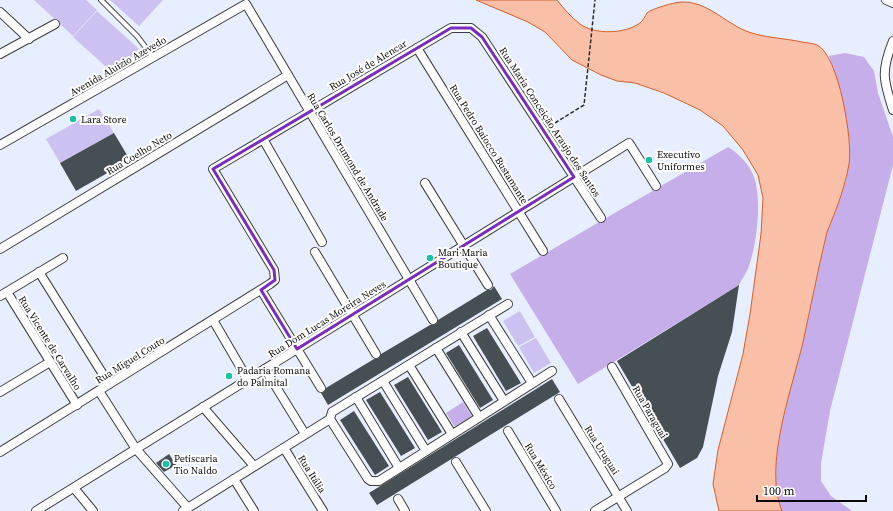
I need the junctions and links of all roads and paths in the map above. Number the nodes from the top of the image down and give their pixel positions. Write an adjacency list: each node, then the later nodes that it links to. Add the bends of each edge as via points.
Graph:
1 (101, 0): 13 (lane)
2 (595, 0): 17 (path, via 584,105)
3 (886, 0): 4 (street)
4 (893, 3)
5 (246, 4): 13 (street, Avenida Aluizio Azevedo); 14 (street, Rua Carlos Drumond de Andrade)
6 (0, 12): 9 (street)
7 (55, 24): 9 (street)
8 (482, 37): 11 (street, Rua José de Alencar, via 470,28 451,28); 17 (street, Rua Maria Conceição Araujo dos Santos)
9 (29, 39): 12 (street)
10 (893, 41): 15 (street, via 883,69)
11 (417, 48): 16 (street, Rua José de Alencar); 23 (street, Rua Pedro Baiocco Bustamante)
12 (0, 54)
13 (154, 57): 19 (street, Avenida Aluizio Azevedo)
14 (288, 75): 16 (street, Rua Carlos Drumond de Andrade); 27 (street, Rua Coelho Neto)
15 (893, 110)
16 (310, 111): 18 (street, Rua José de Alencar); 32 (street, Rua Carlos Drumond de Andrade)
17 (543, 130): 20 (street, Rua Maria Conceição Araujo dos Santos)
18 (263, 139): 25 (street); 33 (street, Rua José de Alencar, via 213,169 274,270 275,280)
19 (1, 144)
20 (574, 177): 22 (street, Rua Dom Lucas Moreira Neves, via 629,143); 23 (street, Rua Dom Lucas Moreira Neves); 24 (street, Rua Maria Conceição Araujo dos Santos)
21 (425, 184): 26 (street)
22 (656, 186)
23 (519, 212): 26 (street, Rua Dom Lucas Moreira Neves); 28 (street, Rua Pedro Baiocco Bustamante)
24 (601, 218)
25 (322, 242)
26 (464, 246): 32 (street, Rua Dom Lucas Moreira Neves); 34 (street)
27 (0, 249)
28 (543, 251)
29 (315, 252): 38 (street)
30 (63, 258): 31 (street)
31 (39, 272): 36 (street); 54 (street)
32 (409, 280): 38 (street, Rua Dom Lucas Moreira Neves); 41 (street, Rua Carlos Drumond de Andrade)
33 (270, 284): 35 (street, Rua Miguel Couto)
34 (488, 285)
35 (261, 290): 40 (street, Rua Miguel Couto); 44 (street)
36 (4, 294): 46 (street, Rua Vicente de Carvalho)
37 (508, 304): 39 (street)
38 (352, 315): 44 (street, Rua Dom Lucas Moreira Neves); 45 (street)
39 (490, 315): 42 (street); 53 (street)
40 (213, 320): 51 (street); 54 (street, Rua Miguel Couto)
41 (433, 320)
42 (461, 332): 43 (street); 60 (street)
43 (436, 348): 47 (street); 63 (street)
44 (297, 349): 49 (street, Rua Dom Lucas Moreira Neves); 55 (street)
45 (376, 354)
46 (50, 362): 57 (street); 61 (street, Rua Vicente de Carvalho)
47 (409, 365): 52 (street); 67 (street)
48 (612, 367): 77 (street, Rua Paraguai, via 668,464)
49 (265, 369): 51 (street, Rua Dom Lucas Moreira Neves); 66 (street)
50 (552, 371): 53 (street)
51 (248, 380): 62 (street, Rua Dom Lucas Moreira Neves)
52 (383, 380): 58 (street); 70 (street)
53 (532, 383): 60 (street)
54 (109, 384): 56 (street, Rua Miguel Couto)
55 (321, 388)
56 (99, 391): 61 (street, Rua Miguel Couto); 69 (street)
57 (0, 392)
58 (356, 397): 64 (street, via 332,412); 74 (street)
59 (559, 399): 77 (street, Rua Uruguai)
60 (504, 401): 63 (street)
61 (76, 405): 71 (street, Rua Miguel Couto)
62 (203, 407): 69 (street, Rua Dom Lucas Moreira Neves); 73 (street)
63 (479, 417): 67 (street)
64 (330, 418): 66 (street); 74 (street, via 371,481 379,481)
65 (508, 431): 86 (street, Rua México)
66 (305, 434): 68 (street)
67 (452, 434): 70 (street)
68 (284, 448): 73 (street); 83 (street, Rua Itália)
69 (136, 449): 76 (street, Rua Dom Lucas Moreira Neves); 79 (street)
70 (426, 451): 74 (street)
71 (0, 452)
72 (456, 462): 85 (street)
73 (254, 466): 75 (street)
74 (399, 468)
75 (234, 479): 79 (street); 82 (street)
76 (74, 488): 80 (street, Rua Dom Lucas Moreira Neves); 81 (street)
77 (619, 497): 87 (street); 88 (street, Rua Uruguai)
78 (398, 499): 84 (street)
79 (184, 510)
80 (36, 511)
81 (93, 511)
82 (254, 511)
83 (323, 511)
84 (405, 511)
85 (486, 511)
86 (556, 511)
87 (596, 511)
88 (627, 511)

